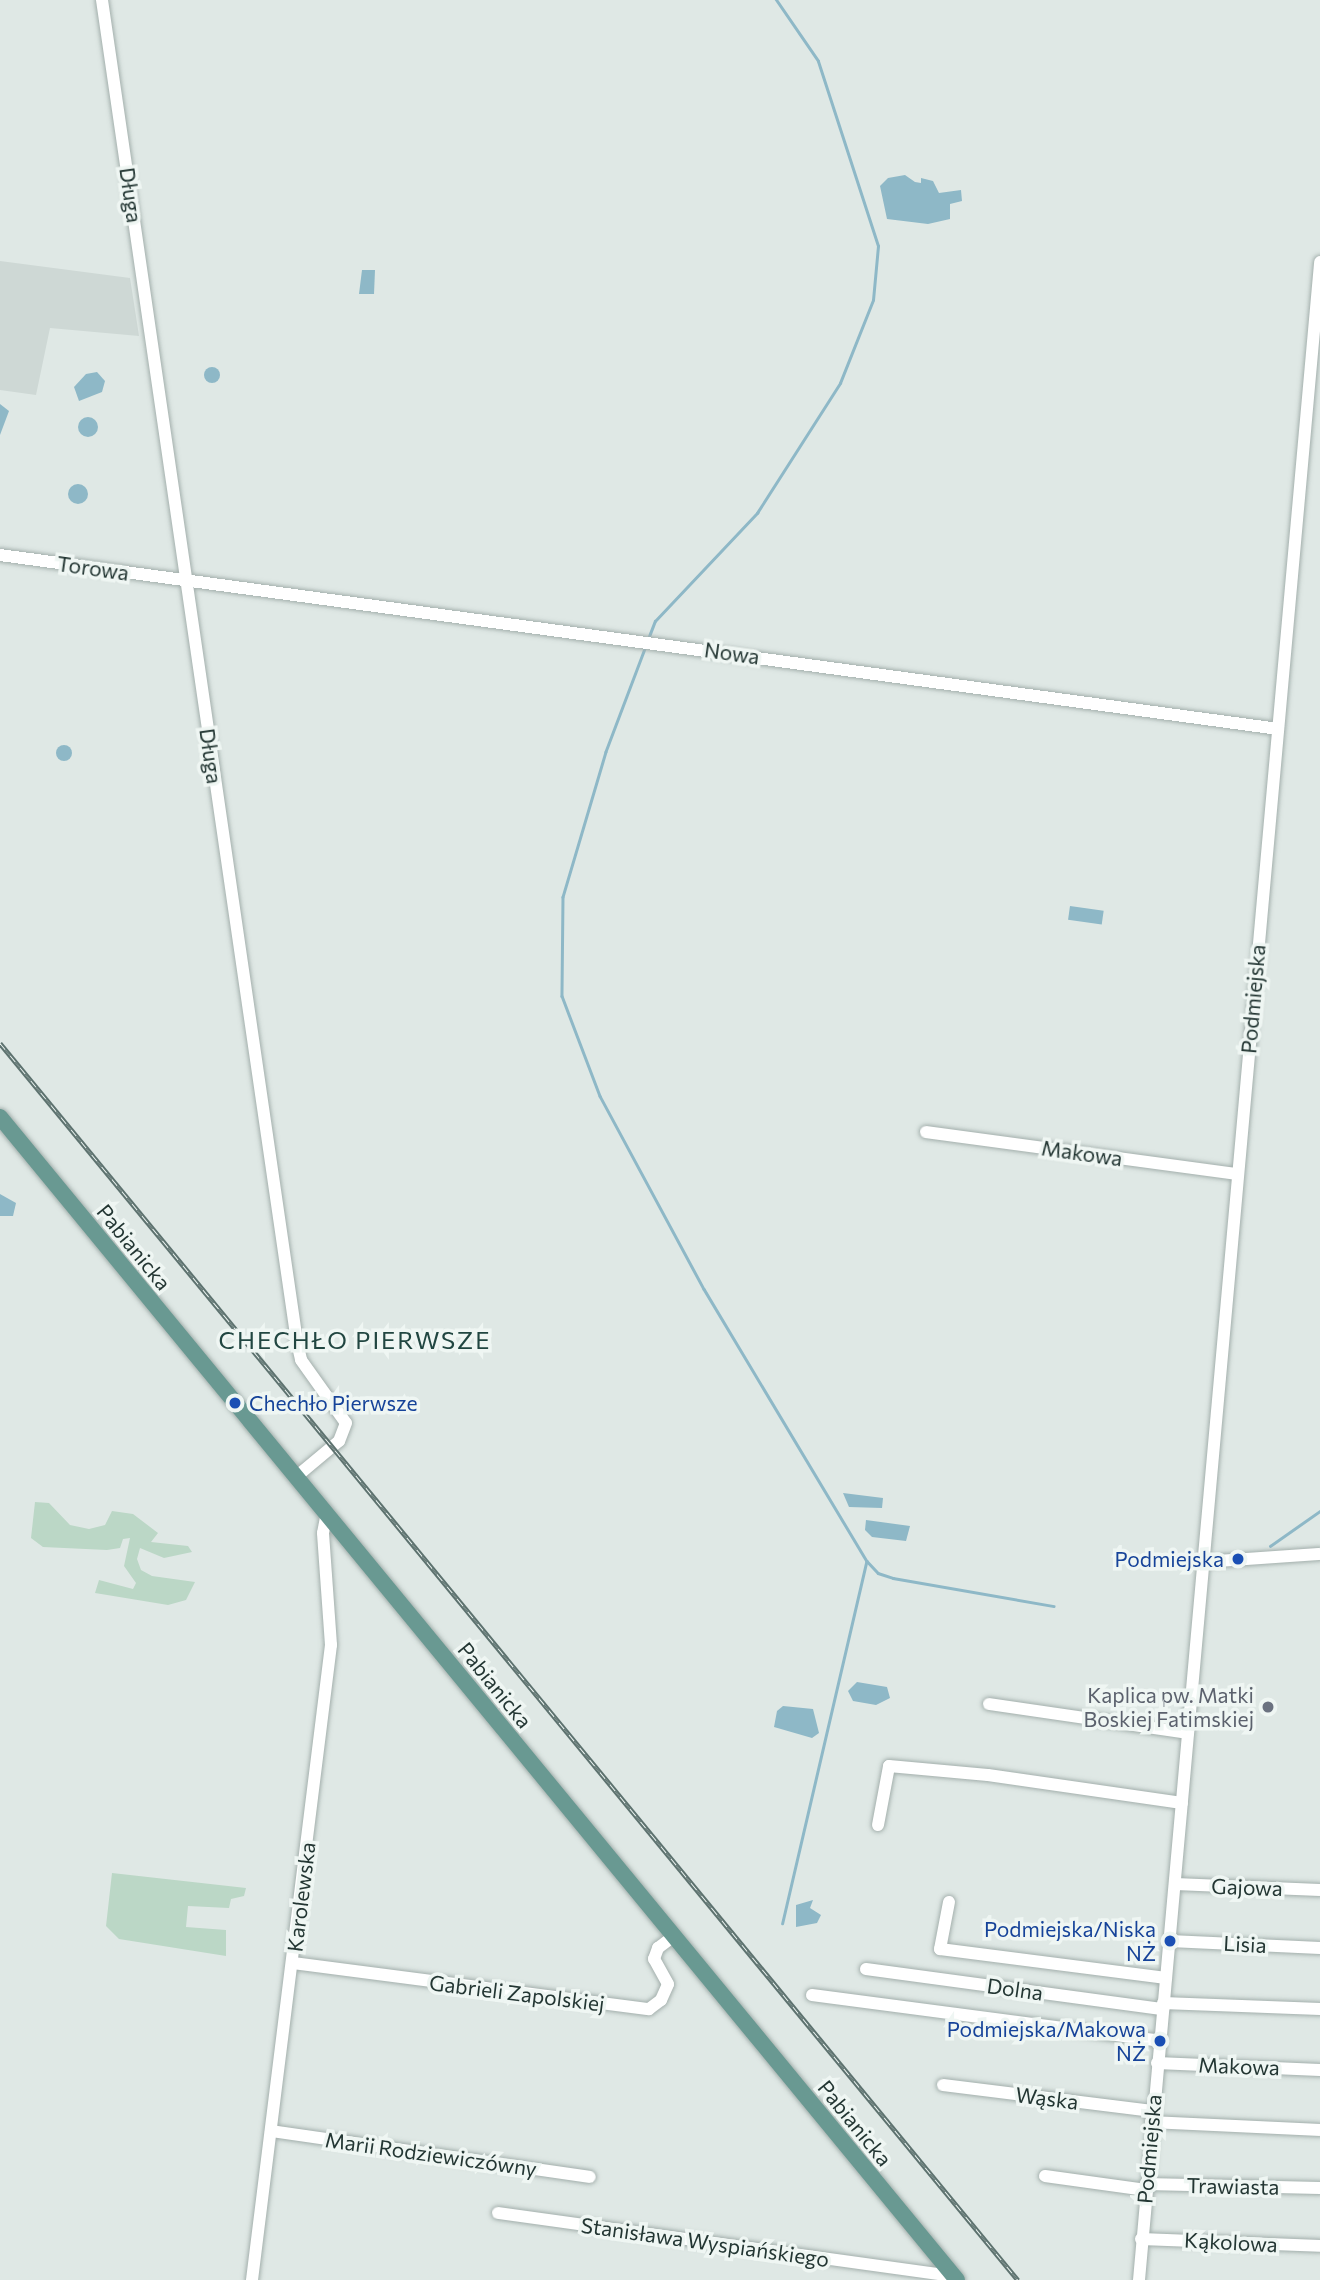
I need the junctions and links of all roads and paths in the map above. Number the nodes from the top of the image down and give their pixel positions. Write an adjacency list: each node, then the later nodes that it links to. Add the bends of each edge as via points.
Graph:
1 (102, 0): 4 (street, Długa)
2 (1320, 262): 5 (street, Podmiejska)
3 (0, 555): 4 (street, Torowa)
4 (185, 580): 5 (street, Nowa); 9 (street, Długa, via 299,1353 346,1423 339,1441)
5 (1278, 729): 8 (street, Podmiejska)
6 (0, 1117): 9 (main road, Pabianicka)
7 (926, 1132): 8 (street, Makowa)
8 (1237, 1174): 12 (street, Podmiejska)
9 (296, 1478): 10 (main road, Pabianicka)
10 (327, 1513): 20 (main road, Pabianicka); 23 (street, Karolewska, via 323,1533 331,1645)
11 (1320, 1554): 12 (street)
12 (1202, 1562): 14 (street, Podmiejska)
13 (989, 1704): 14 (street)
14 (1188, 1733): 15 (street, Podmiejska)
15 (1182, 1802): 16 (street, via 889,1766); 17 (street, Podmiejska)
16 (878, 1825)
17 (1175, 1884): 18 (street, Gajowa); 21 (street, Podmiejska)
18 (1320, 1890)
19 (949, 1902): 25 (street, via 940,1949)
20 (674, 1936): 23 (street, Gabrieli Zapolskiej, via 658,1948 654,1959 668,1984 661,2000 649,2009); 43 (main road, Pabianicka)
21 (1170, 1941): 22 (street, Lisia); 25 (street, Podmiejska)
22 (1320, 1948)
23 (293, 1963): 35 (street, Karolewska)
24 (866, 1969): 27 (street, Dolna)
25 (1166, 1978): 27 (street, Podmiejska)
26 (813, 1995): 29 (street)
27 (1163, 2006): 28 (street, Dolna); 29 (street, Podmiejska)
28 (1320, 2009)
29 (1160, 2041): 30 (street, Podmiejska)
30 (1157, 2063): 31 (street, Makowa); 33 (street, Podmiejska)
31 (1320, 2070)
32 (943, 2085): 33 (street, Wąska)
33 (1151, 2116): 34 (street, Wąska); 38 (street, Podmiejska)
34 (1320, 2130)
35 (271, 2131): 37 (street, Marii Rodziewiczówny); 44 (street, Karolewska)
36 (1045, 2176): 38 (street, Trawiasta)
37 (590, 2177)
38 (1146, 2187): 39 (street, Trawiasta); 41 (street, Podmiejska)
39 (1320, 2188)
40 (498, 2213): 43 (street, Stanisława Wyspiańskiego)
41 (1142, 2239): 42 (street, Kąkolowa); 45 (street, Podmiejska)
42 (1320, 2246)
43 (955, 2278)
44 (252, 2280)
45 (1139, 2280)

